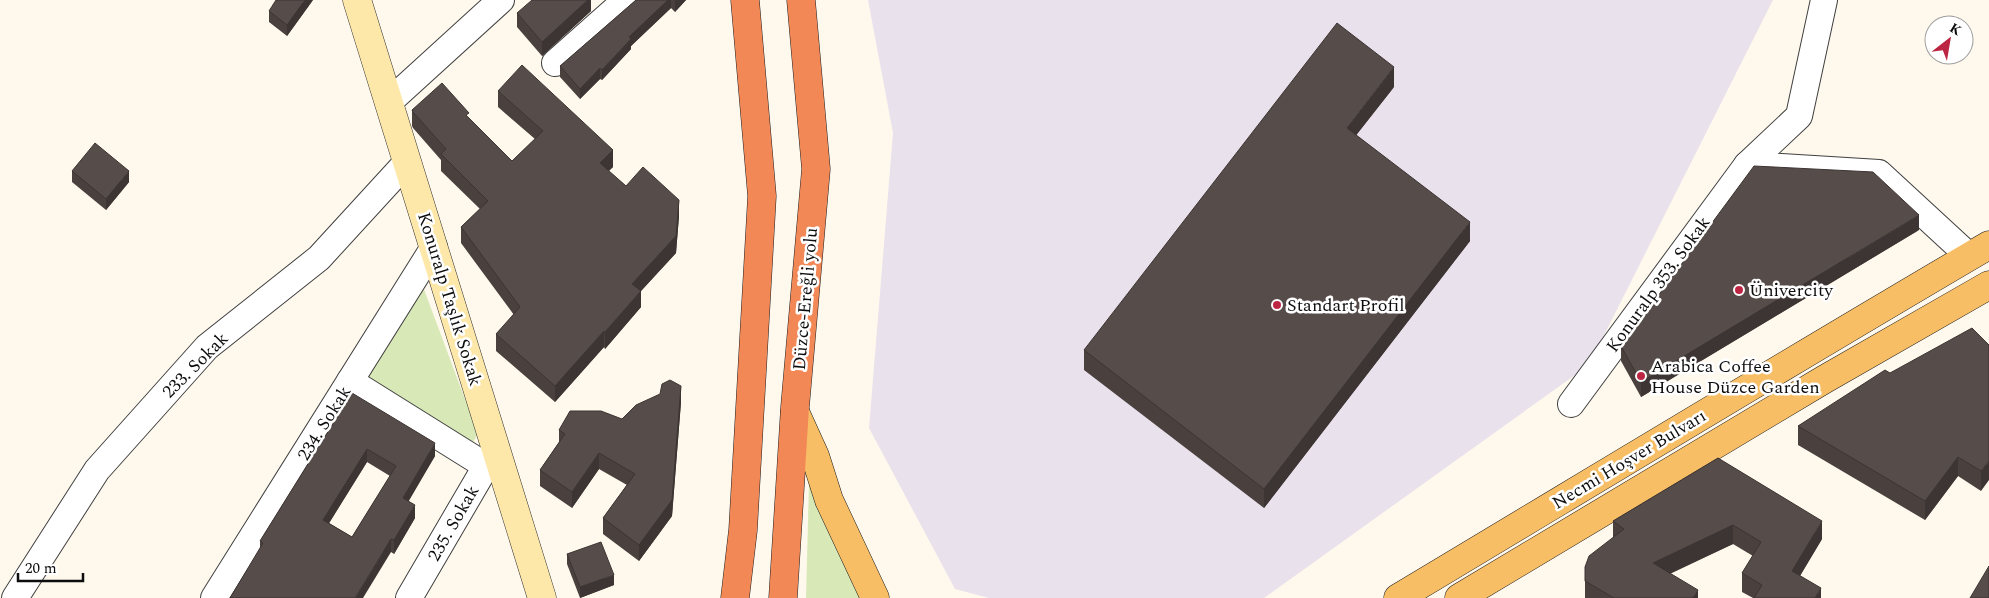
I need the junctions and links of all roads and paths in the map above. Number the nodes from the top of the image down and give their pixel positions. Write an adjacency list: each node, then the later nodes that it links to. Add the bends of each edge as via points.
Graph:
1 (357, 0): 8 (street, Konuralp Taşlık Sokak)
2 (501, 0): 8 (street)
3 (626, 0): 7 (street)
4 (745, 0): 22 (highway, via 762,196 743,530)
5 (801, 0): 16 (highway, Düzce-Ereğli yolu, via 816,169)
6 (1824, 0): 10 (street, Konuralp 353. Sokak, via 1799,116)
7 (555, 63)
8 (389, 102): 9 (street, Konuralp Taşlık Sokak)
9 (407, 162): 11 (street, Konuralp Taşlık Sokak); 18 (street, 233. Sokak, via 320,258 207,347 97,470)
10 (1747, 165): 12 (street, via 1879,173); 15 (street, Konuralp 353. Sokak)
11 (434, 247): 14 (street, 234. Sokak); 17 (street, Konuralp Taşlık Sokak)
12 (1979, 250): 25 (main road, Necmi Hoşver Bulvarı)
13 (1989, 285): 26 (main road, Necmi Hoşver Bulvarı, via 1825,378)
14 (350, 380): 17 (street); 19 (street, 234. Sokak)
15 (1571, 404)
16 (795, 412): 23 (highway, Düzce-Ereğli yolu); 24 (main road, via 836,515)
17 (491, 457): 20 (street, 235. Sokak); 21 (street, Konuralp Taşlık Sokak)
18 (26, 594)
19 (214, 598)
20 (409, 598)
21 (542, 598)
22 (735, 598)
23 (784, 598)
24 (876, 598)
25 (1398, 598)
26 (1459, 598)

